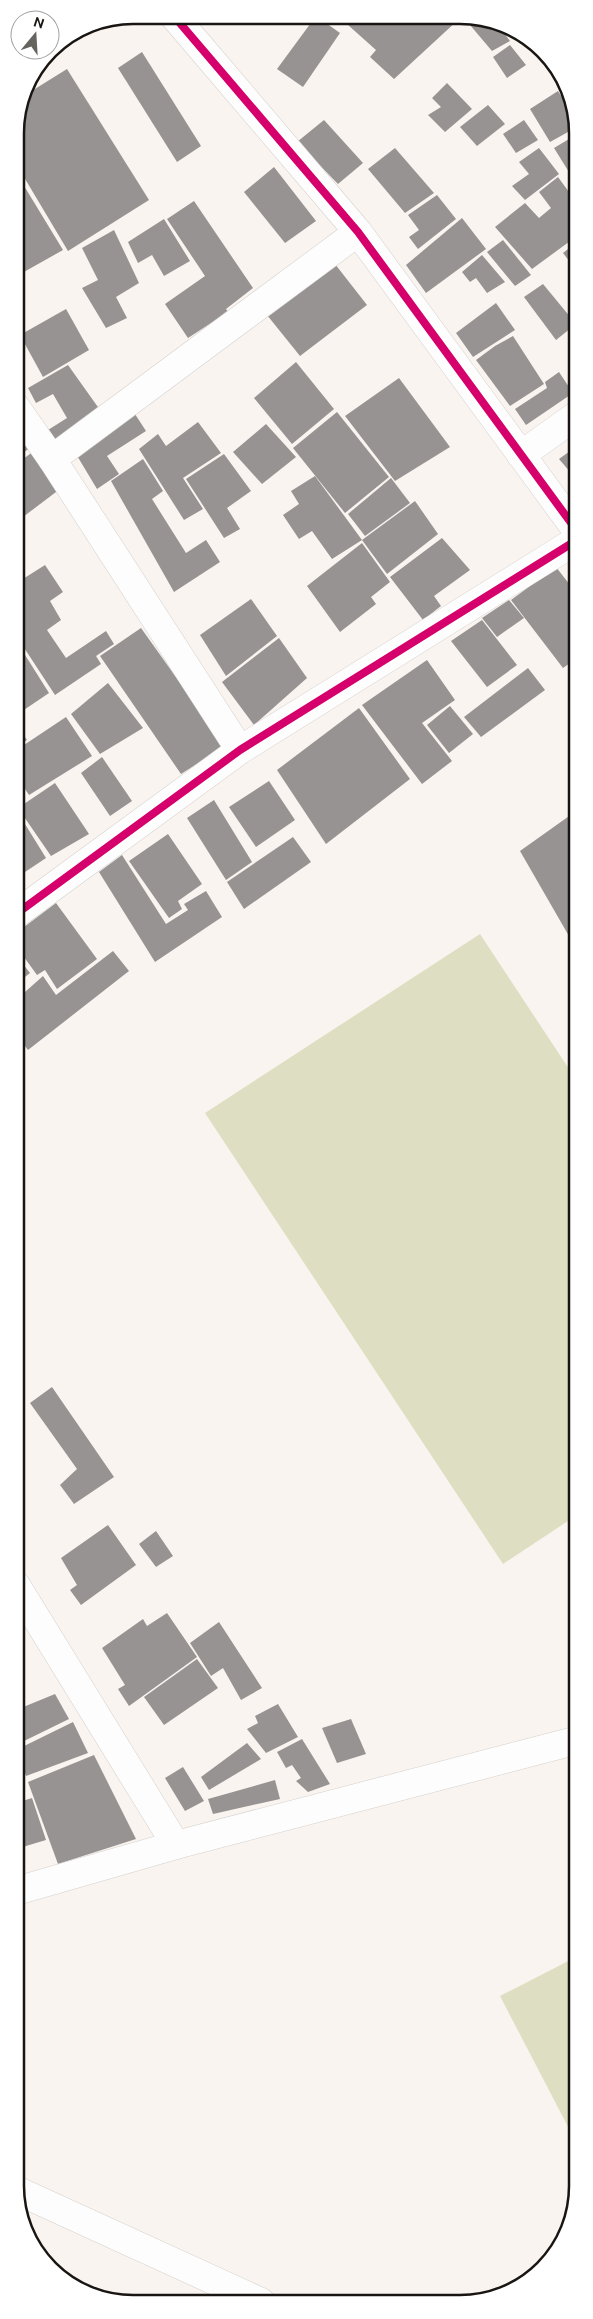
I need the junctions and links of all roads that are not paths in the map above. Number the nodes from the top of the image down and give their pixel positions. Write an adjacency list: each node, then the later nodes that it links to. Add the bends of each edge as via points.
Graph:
1 (181, 24): 2 (street)
2 (358, 232): 5 (street); 6 (street)
3 (24, 419): 6 (street)
4 (569, 420): 5 (street)
5 (520, 455): 7 (street)
6 (52, 459): 9 (street)
7 (569, 520)
8 (569, 545): 9 (street)
9 (240, 750): 10 (street)
10 (24, 908)
11 (24, 1598): 13 (street)
12 (569, 1742): 13 (street)
13 (176, 1845): 14 (street)
14 (24, 1889)
15 (25, 2194): 16 (street)
16 (247, 2295)

